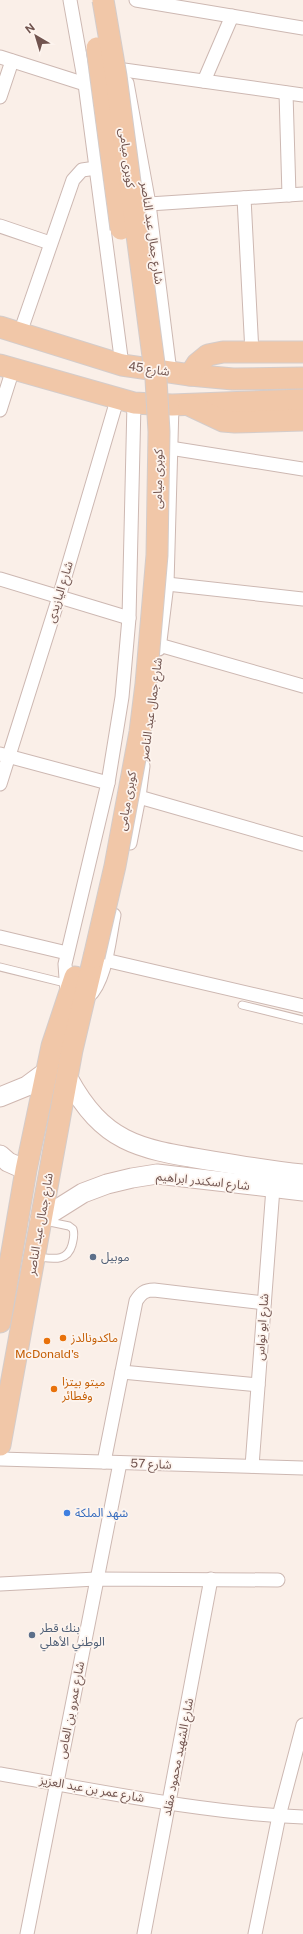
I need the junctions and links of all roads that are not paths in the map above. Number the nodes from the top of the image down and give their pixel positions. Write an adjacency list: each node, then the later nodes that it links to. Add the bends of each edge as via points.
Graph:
1 (70, 0): 11 (street)
2 (90, 0): 51 (main road, كوبرى ميامى, bridge, via 145,395 147,555 130,731)
3 (103, 0): 51 (main road, كوبرى ميامى, bridge, via 116,76 155,372 159,432 157,555 140,732 115,866)
4 (113, 0): 9 (street, شارع جمال عبد الناصر)
5 (136, 0): 6 (street)
6 (232, 16): 7 (street); 10 (street)
7 (303, 28)
8 (6, 59): 11 (street); 14 (street)
9 (124, 70): 10 (street); 19 (street, شارع جمال عبد الناصر)
10 (204, 81): 12 (street)
11 (85, 84): 15 (street)
12 (286, 93): 13 (street); 17 (street)
13 (303, 95)
14 (0, 97)
15 (96, 168): 21 (street, via 82,170 73,180); 26 (street)
16 (303, 194): 17 (street)
17 (289, 195): 18 (street)
18 (244, 198): 19 (street); 25 (street)
19 (149, 204): 28 (street, شارع جمال عبد الناصر)
20 (0, 226): 21 (street)
21 (50, 243): 23 (street)
22 (0, 327): 23 (main road, شارع 45)
23 (20, 333): 26 (main road, شارع 45)
24 (303, 352): 25 (main road)
25 (252, 353): 29 (main road, via 223,352 208,355 197,364)
26 (122, 365): 28 (main road, شارع 45)
27 (6, 367): 32 (main road); 34 (street)
28 (170, 372): 29 (main road, شارع 45)
29 (190, 375): 30 (main road, شارع 45, via 233,379)
30 (303, 378)
31 (303, 400): 33 (main road)
32 (126, 401): 33 (main road); 40 (street, شارع اليازيدى); 42 (street, شارع جمال عبد الناصر)
33 (179, 404): 35 (main road, via 223,421); 36 (street, شارع جمال عبد الناصر)
34 (0, 410)
35 (303, 420)
36 (170, 448): 37 (street); 39 (street, شارع جمال عبد الناصر)
37 (303, 469)
38 (0, 579): 40 (street)
39 (167, 584): 41 (street); 43 (street, شارع جمال عبد الناصر)
40 (59, 597): 42 (street); 45 (street, شارع اليازيدى)
41 (303, 599)
42 (129, 618): 46 (street, شارع جمال عبد الناصر, via 122,697)
43 (160, 645): 44 (street); 48 (street, شارع جمال عبد الناصر)
44 (303, 686)
45 (4, 755): 46 (street); 47 (street, شارع اليازيدى)
46 (108, 783): 51 (street, شارع جمال عبد الناصر)
47 (0, 784)
48 (139, 797): 49 (street); 51 (street, شارع جمال عبد الناصر)
49 (303, 844)
50 (0, 937): 51 (street)
51 (87, 955): 53 (main road, شارع جمال عبد الناصر); 55 (street)
52 (0, 967): 53 (lane)
53 (72, 995): 58 (main road, شارع جمال عبد الناصر, via 52,1046); 59 (main road, شارع جمال عبد الناصر)
54 (242, 1005): 56 (lane)
55 (298, 1005): 56 (lane)
56 (289, 1017): 57 (lane)
57 (303, 1020)
58 (46, 1072): 60 (street, via 27,1086); 62 (main road, شارع جمال عبد الناصر)
59 (68, 1078): 63 (street, شارع اسكندر ابراهيم, via 79,1099 95,1118 114,1134 135,1145 158,1152); 66 (main road, شارع جمال عبد الناصر)
60 (0, 1097)
61 (0, 1155): 62 (street, via 8,1162)
62 (26, 1170): 69 (main road, شارع جمال عبد الناصر)
63 (303, 1174)
64 (273, 1188): 65 (street, شارع اسكندر ابراهيم); 66 (street, شارع اسكندر ابراهيم, via 157,1174 107,1184 84,1193); 68 (street, شارع ابو نواس)
65 (303, 1191)
66 (40, 1220): 67 (main road, شارع جمال عبد الناصر); 67 (lane, via 69,1226 74,1234 70,1251 64,1258)
67 (34, 1256): 72 (main road, شارع جمال عبد الناصر)
68 (264, 1303): 70 (street, via 146,1290 136,1301); 71 (street, شارع ابو نواس)
69 (0, 1322)
70 (122, 1372): 71 (street); 74 (street)
71 (258, 1385): 76 (street, شارع ابو نواس)
72 (0, 1445)
73 (0, 1459): 74 (street, شارع 57)
74 (104, 1462): 75 (street, شارع 57)
75 (120, 1463): 76 (street, شارع 57); 78 (street, شارع عمرو بن العاص)
76 (252, 1466): 77 (street, شارع 57)
77 (303, 1468)
78 (96, 1579): 79 (street); 81 (street); 84 (street, شارع عمرو بن العاص)
79 (210, 1579): 80 (street); 85 (street, شارع الشهيد محمود مقلد)
80 (278, 1580)
81 (0, 1584)
82 (303, 1725): 86 (street)
83 (0, 1774): 84 (street, شارع عمر بن عبد العزيز)
84 (57, 1784): 85 (street, شارع عمر بن عبد العزيز); 88 (street, شارع عمرو بن العاص)
85 (169, 1802): 86 (street, شارع عمر بن عبد العزيز); 89 (street, شارع الشهيد محمود مقلد)
86 (279, 1816): 87 (street, شارع عمر بن عبد العزيز); 90 (street)
87 (303, 1817)
88 (27, 1934)
89 (144, 1934)
90 (255, 1934)

